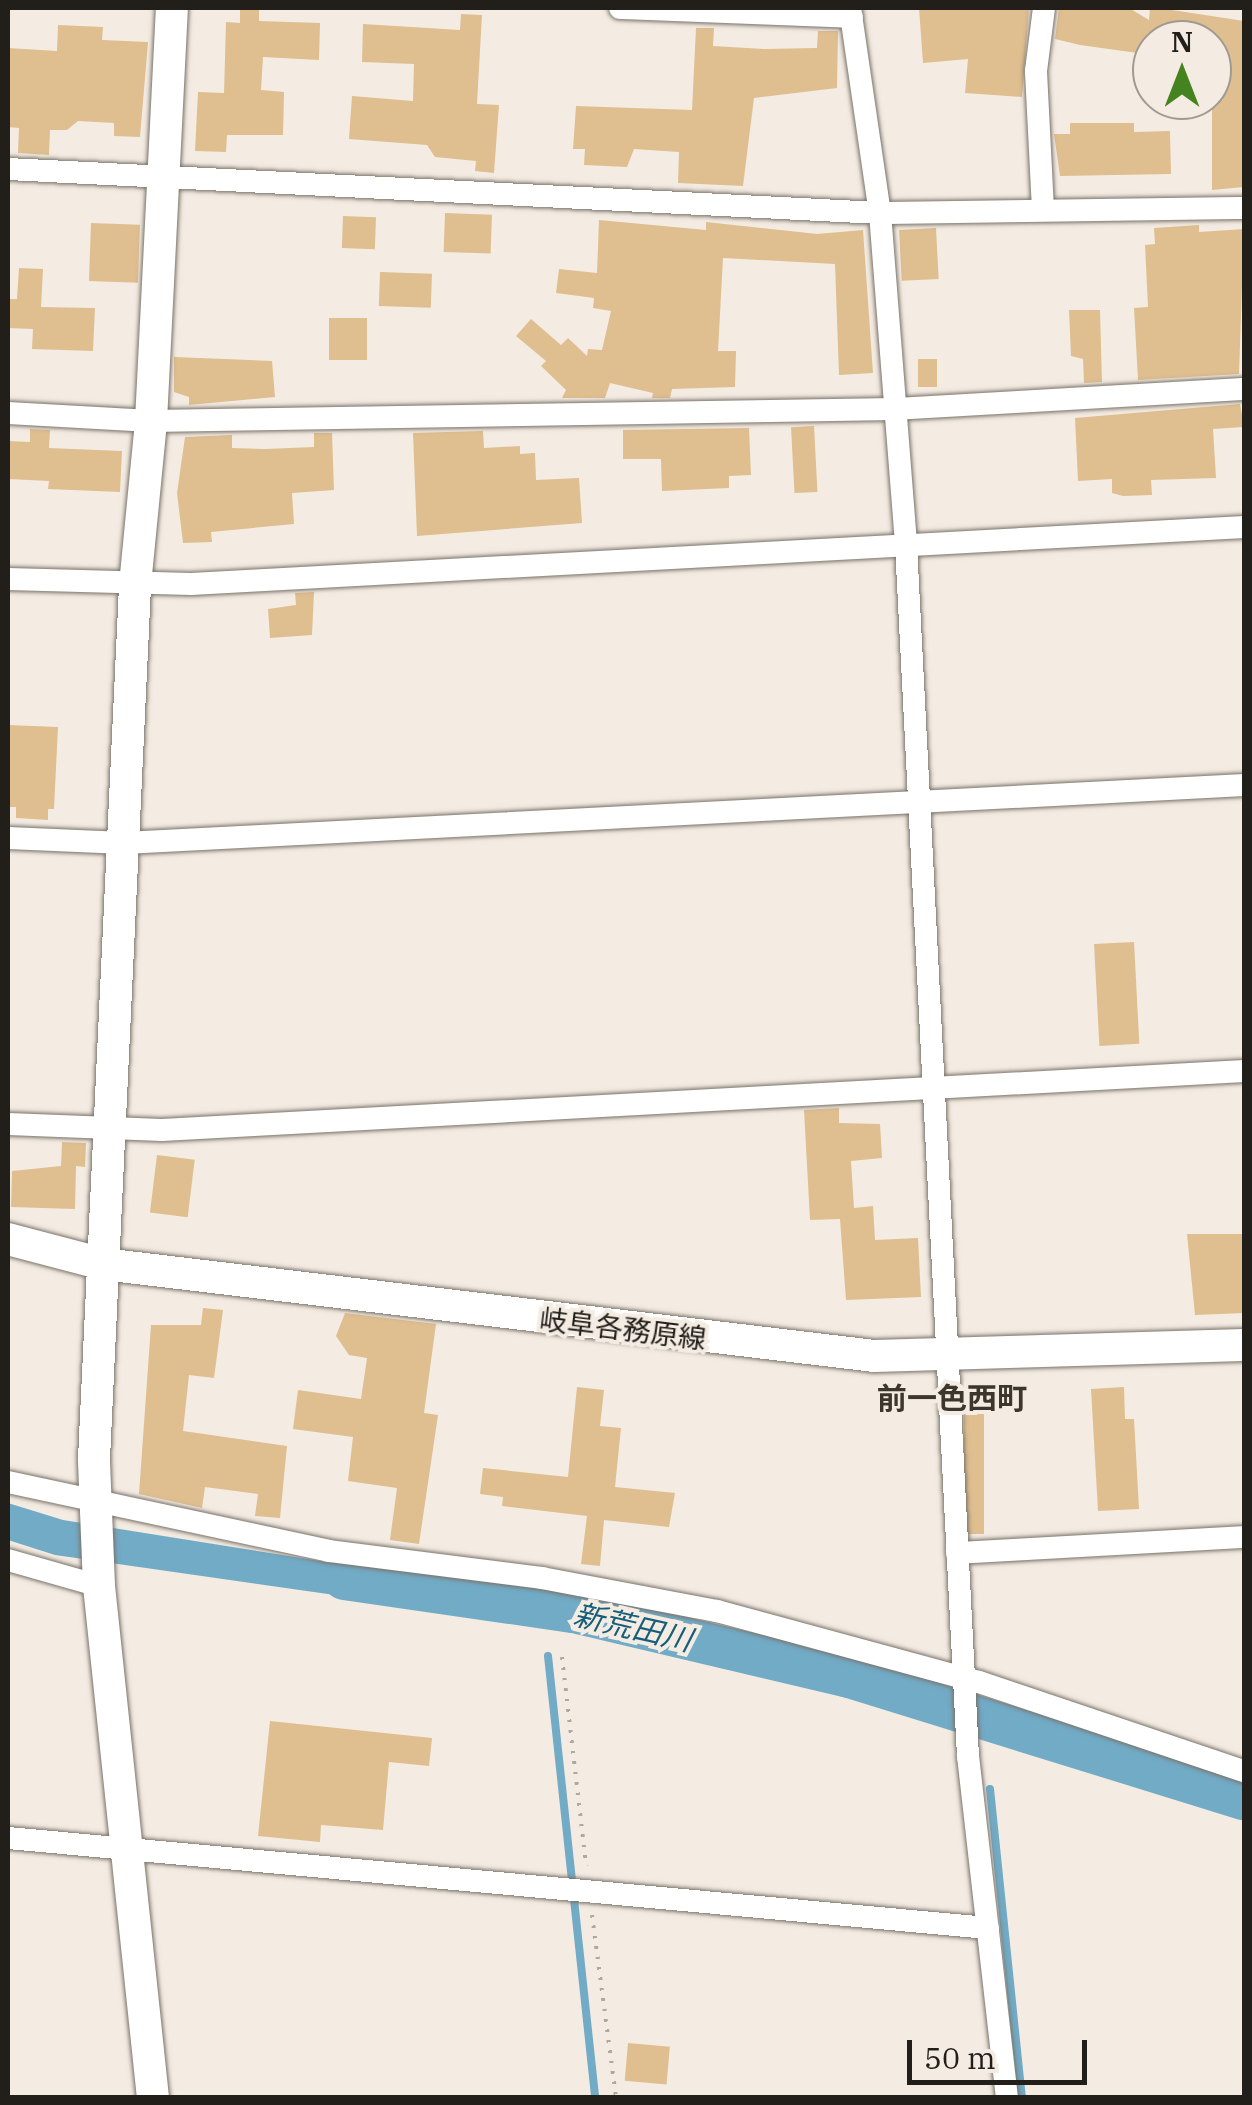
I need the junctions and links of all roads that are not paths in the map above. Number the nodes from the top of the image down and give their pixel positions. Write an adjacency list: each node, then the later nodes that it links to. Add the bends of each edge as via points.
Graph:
1 (172, 8): 6 (street)
2 (620, 8): 4 (street)
3 (1044, 8): 8 (street, via 1036,71)
4 (851, 12): 9 (street)
5 (8, 168): 6 (street)
6 (164, 176): 9 (street); 13 (street)
7 (1244, 208): 8 (street)
8 (1043, 210): 9 (street)
9 (880, 212): 11 (street)
10 (1244, 390): 11 (street)
11 (896, 409): 13 (street); 15 (street)
12 (8, 413): 13 (street)
13 (152, 421): 17 (street)
14 (1244, 527): 15 (street)
15 (906, 545): 17 (street); 19 (street)
16 (8, 579): 17 (street)
17 (136, 585): 21 (street)
18 (1244, 786): 19 (street)
19 (916, 803): 21 (street); 23 (street)
20 (8, 838): 21 (street)
21 (124, 843): 25 (street)
22 (1244, 1072): 23 (street)
23 (930, 1090): 25 (street); 29 (street)
24 (8, 1124): 25 (street)
25 (111, 1130): 27 (street)
26 (8, 1239): 27 (street, 岐阜各務原線)
27 (103, 1264): 29 (street, 岐阜各務原線, via 588,1326); 31 (street)
28 (1244, 1345): 29 (street, 岐阜各務原線)
29 (943, 1358): 33 (street)
30 (8, 1482): 31 (street)
31 (95, 1511): 35 (street); 36 (street, via 717,1611)
32 (1244, 1537): 33 (street)
33 (957, 1553): 36 (street)
34 (8, 1560): 35 (street)
35 (99, 1581): 39 (street)
36 (963, 1684): 37 (street); 40 (street)
37 (1244, 1771)
38 (8, 1838): 39 (street)
39 (126, 1844): 40 (street); 41 (street)
40 (988, 1928): 42 (street)
41 (153, 2098)
42 (1007, 2098)

